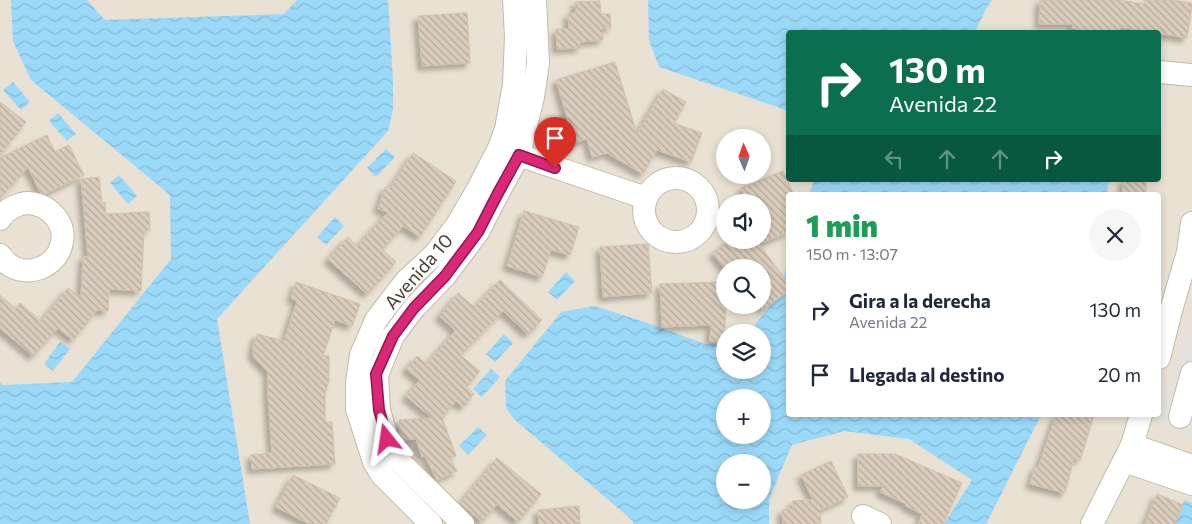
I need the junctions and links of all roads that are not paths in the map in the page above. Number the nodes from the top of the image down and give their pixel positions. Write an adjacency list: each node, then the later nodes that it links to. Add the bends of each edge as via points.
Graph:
1 (514, 0): 5 (street, Avenida 10, via 514,85 506,129)
2 (535, 0): 5 (street, Avenida 10, via 538,64 533,97)
3 (1161, 72): 4 (street)
4 (1192, 75)
5 (509, 152): 6 (street); 18 (street, Avenida 10, via 479,187 435,254 406,282 376,320 362,354 357,409 374,462 382,475); 19 (street, Avenida 10, via 497,195 478,232 393,336 376,374 379,410 387,439 398,460)
6 (646, 198)
7 (0, 217): 9 (street, via 24,203 37,204 58,219 62,245 46,266 33,270 20,270)
8 (1192, 223): 10 (street)
9 (0, 255)
10 (1185, 287): 11 (street)
11 (1161, 348)
12 (1192, 373): 14 (street)
13 (1141, 417): 15 (street)
14 (1180, 417)
15 (1128, 453): 16 (street); 17 (street); 20 (street)
16 (1192, 466)
17 (1192, 484)
18 (431, 524)
19 (462, 524)
20 (1092, 524)

